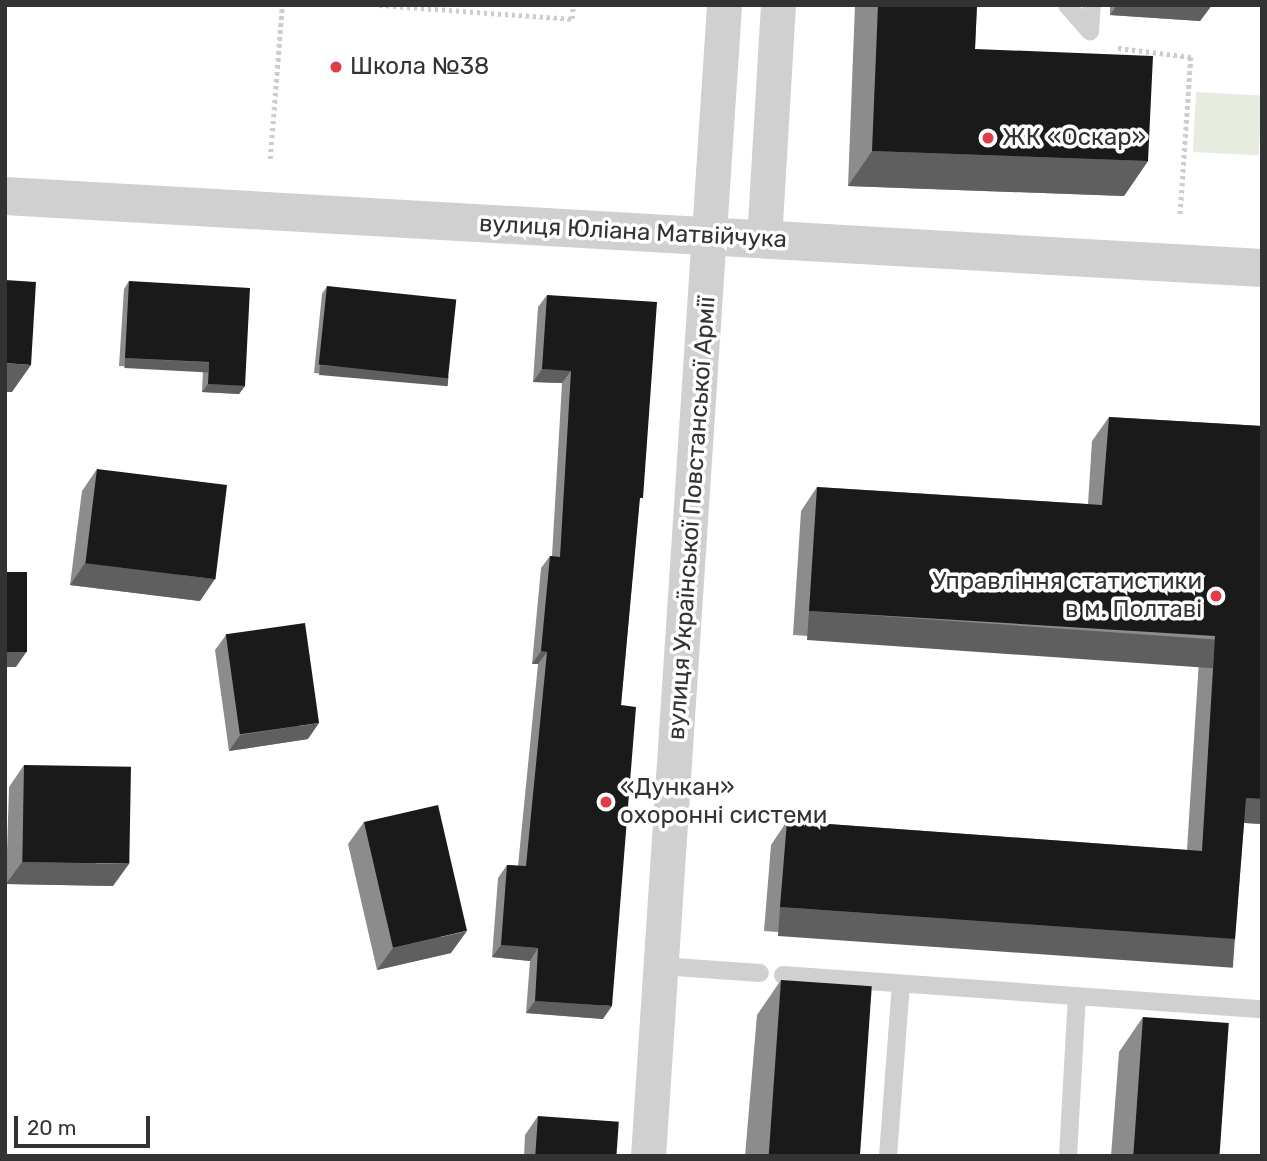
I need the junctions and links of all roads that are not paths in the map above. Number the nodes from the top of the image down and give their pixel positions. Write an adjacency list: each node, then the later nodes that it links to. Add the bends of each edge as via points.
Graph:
1 (724, 5): 6 (street, вулиця Української Повстанської Армії)
2 (778, 5): 7 (street)
3 (1067, 5): 4 (lane, via 1090,31)
4 (1092, 5)
5 (5, 196): 6 (street, вулиця Юліана Матвійчука)
6 (711, 236): 7 (street, вулиця Юліана Матвійчука); 9 (street, вулиця Української Повстанської Армії)
7 (764, 240): 8 (street, вулиця Юліана Матвійчука)
8 (1262, 268)
9 (661, 966): 10 (lane); 15 (street, вулиця Української Повстанської Армії)
10 (760, 973)
11 (783, 975): 12 (lane)
12 (901, 984): 13 (lane); 16 (lane)
13 (1077, 996): 14 (lane); 17 (lane)
14 (1262, 1009)
15 (648, 1156)
16 (888, 1156)
17 (1068, 1156)

